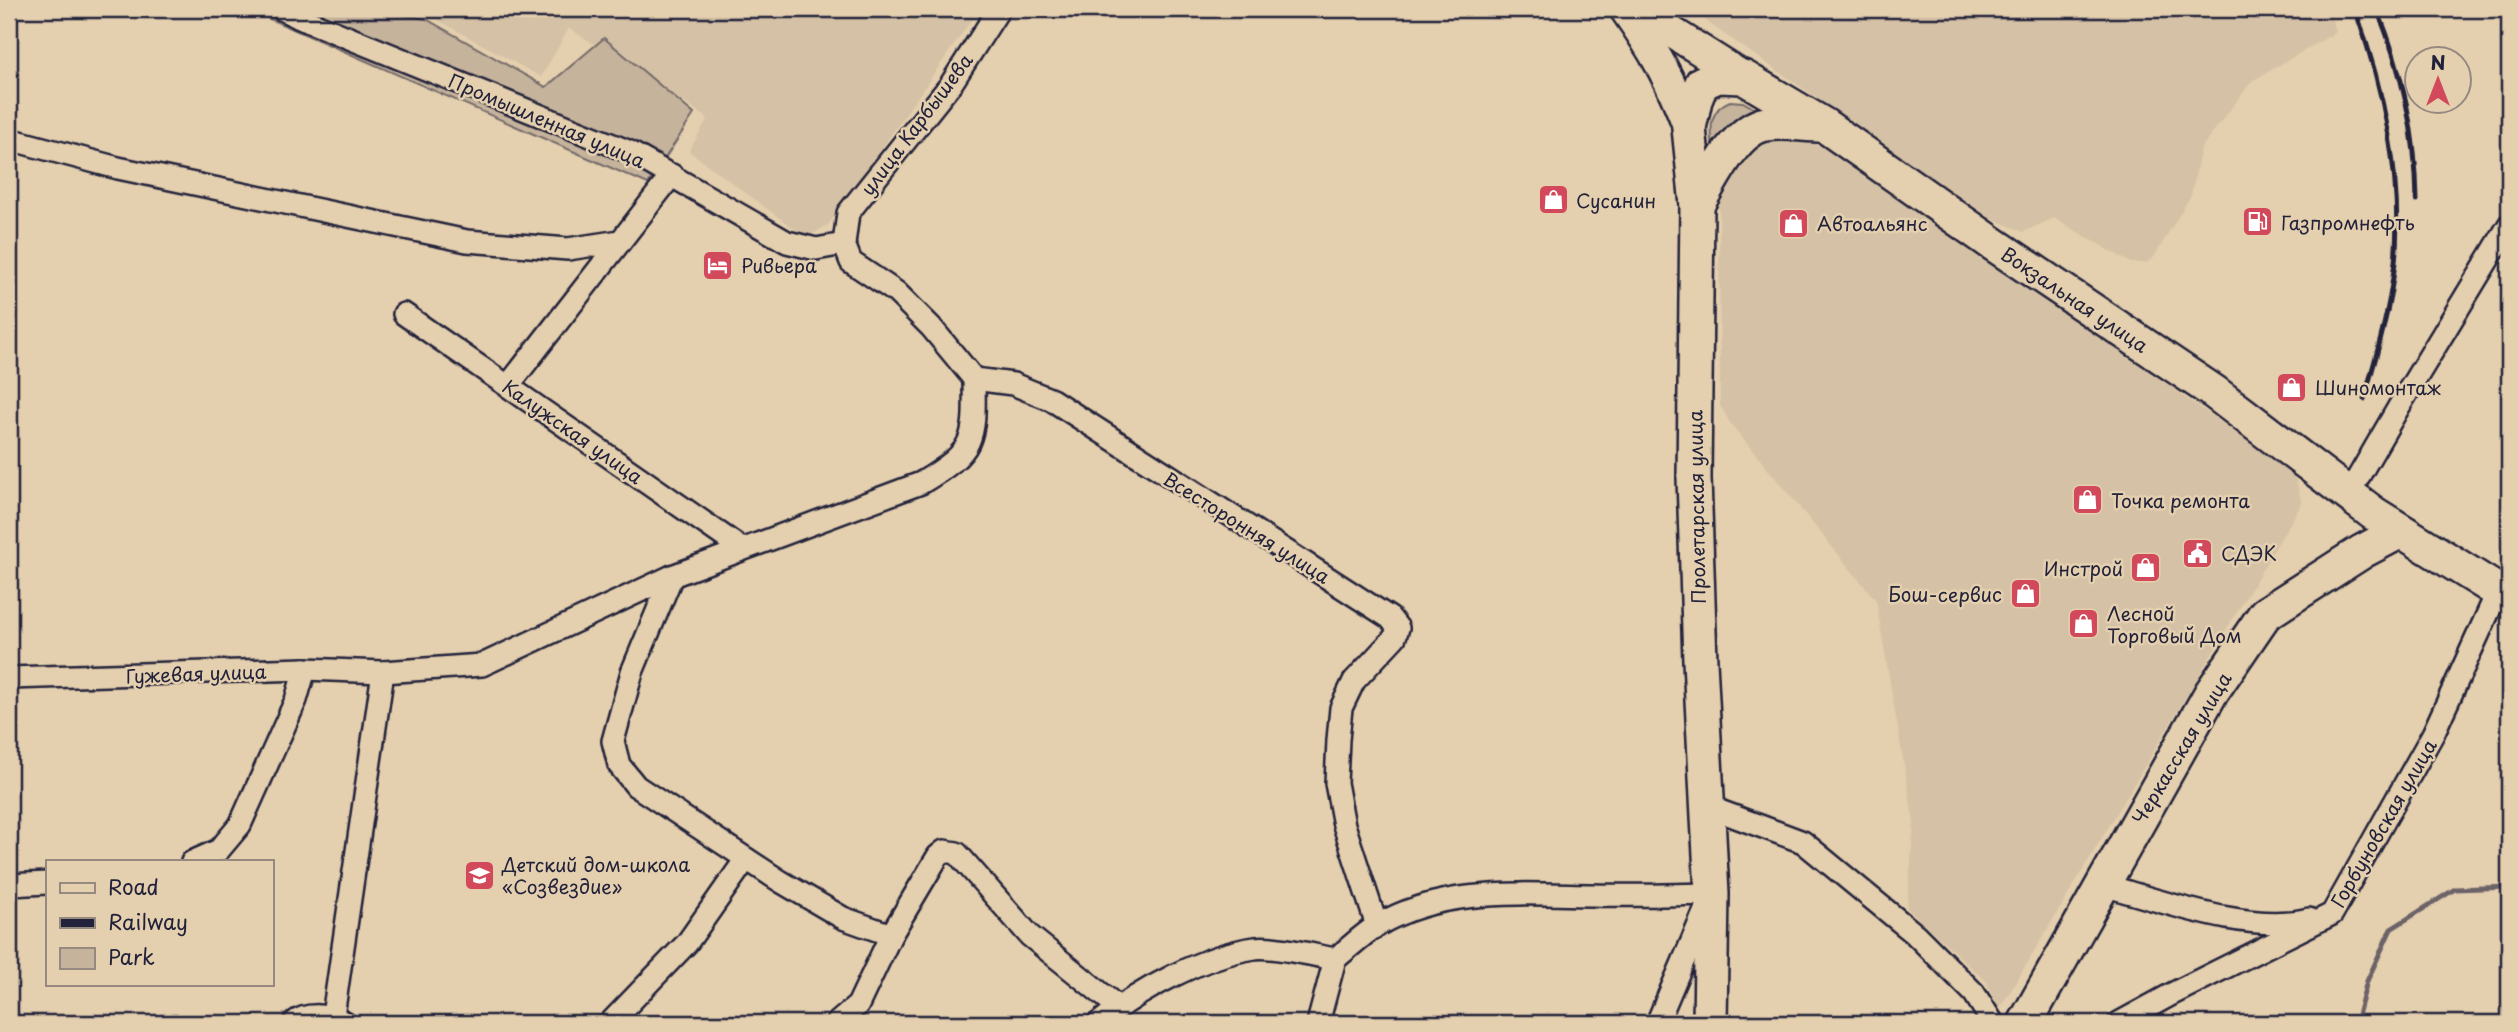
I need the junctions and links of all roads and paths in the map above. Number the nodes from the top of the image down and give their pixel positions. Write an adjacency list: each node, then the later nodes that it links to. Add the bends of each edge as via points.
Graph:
1 (282, 9): 9 (street, Промышленная улица, via 629,152)
2 (999, 9): 13 (street, улица Карбышева, via 951,84 848,213)
3 (1625, 9): 7 (main road, Пролетарская улица, via 1671,81)
4 (1635, 9): 5 (main road, Вокзальная улица)
5 (1743, 77): 6 (main road, Вокзальная улица); 7 (main road, via 1718,76 1702,83)
6 (1824, 125): 10 (main road, via 1765,124 1745,135 1729,151); 17 (main road, Вокзальная улица, via 2214,392)
7 (1689, 128): 10 (main road, Пролетарская улица)
8 (9, 139): 12 (street, via 117,168 467,241 568,249)
9 (672, 175): 12 (street); 13 (street, Промышленная улица, via 787,243 816,249)
10 (1697, 205): 25 (main road, Пролетарская улица, via 1694,478)
11 (2509, 225): 17 (street)
12 (620, 241): 16 (street)
13 (844, 244): 15 (street, via 851,262 895,292)
14 (404, 314): 16 (street, Калужская улица)
15 (974, 379): 19 (street, via 975,426 965,450 946,468 921,483); 33 (street, Всесторонняя улица, via 1013,384 1052,400 1390,618 1398,628 1354,681 1341,708 1338,740 1336,783 1344,825)
16 (508, 386): 19 (street, Калужская улица)
17 (2348, 495): 18 (main road, Вокзальная улица)
18 (2401, 531): 21 (main road, Вокзальная улица); 30 (main road, Черкасская улица, via 2265,614 2211,693)
19 (742, 549): 20 (street)
20 (672, 576): 23 (street, via 482,665); 26 (street, via 632,672 613,741 619,765 636,786)
21 (2503, 595): 32 (street, Горбуновская улица, via 2433,734)
22 (305, 669): 23 (street, Гужевая улица); 24 (street, Гужевая улица); 27 (street, via 296,700 240,825 219,849)
23 (383, 672): 37 (street)
24 (9, 678)
25 (1709, 807): 31 (main road, Пролетарская улица); 45 (street, via 1804,842 1914,934 1974,993)
26 (746, 859): 34 (street, via 843,918); 39 (street, via 687,943)
27 (196, 860)
28 (46, 883): 29 (street)
29 (9, 885)
30 (2103, 885): 32 (street, via 2244,922 2296,923); 46 (main road, Черкасская улица)
31 (1712, 894): 33 (street, via 1484,895 1440,901); 43 (street); 44 (main road, Пролетарская улица)
32 (2332, 914): 47 (street, Горбуновская улица)
33 (1377, 926): 35 (street)
34 (891, 935): 36 (street, via 937,856 944,851 957,853 1030,936); 40 (street, via 858,1005)
35 (1335, 959): 36 (street, via 1257,947 1214,959); 42 (street)
36 (1118, 1007): 41 (street)
37 (339, 1020): 38 (street, via 299,1019)
38 (294, 1023)
39 (610, 1023)
40 (837, 1023)
41 (1099, 1023)
42 (1318, 1023)
43 (1657, 1023)
44 (1710, 1023)
45 (1993, 1023)
46 (2025, 1023)
47 (2119, 1023)

